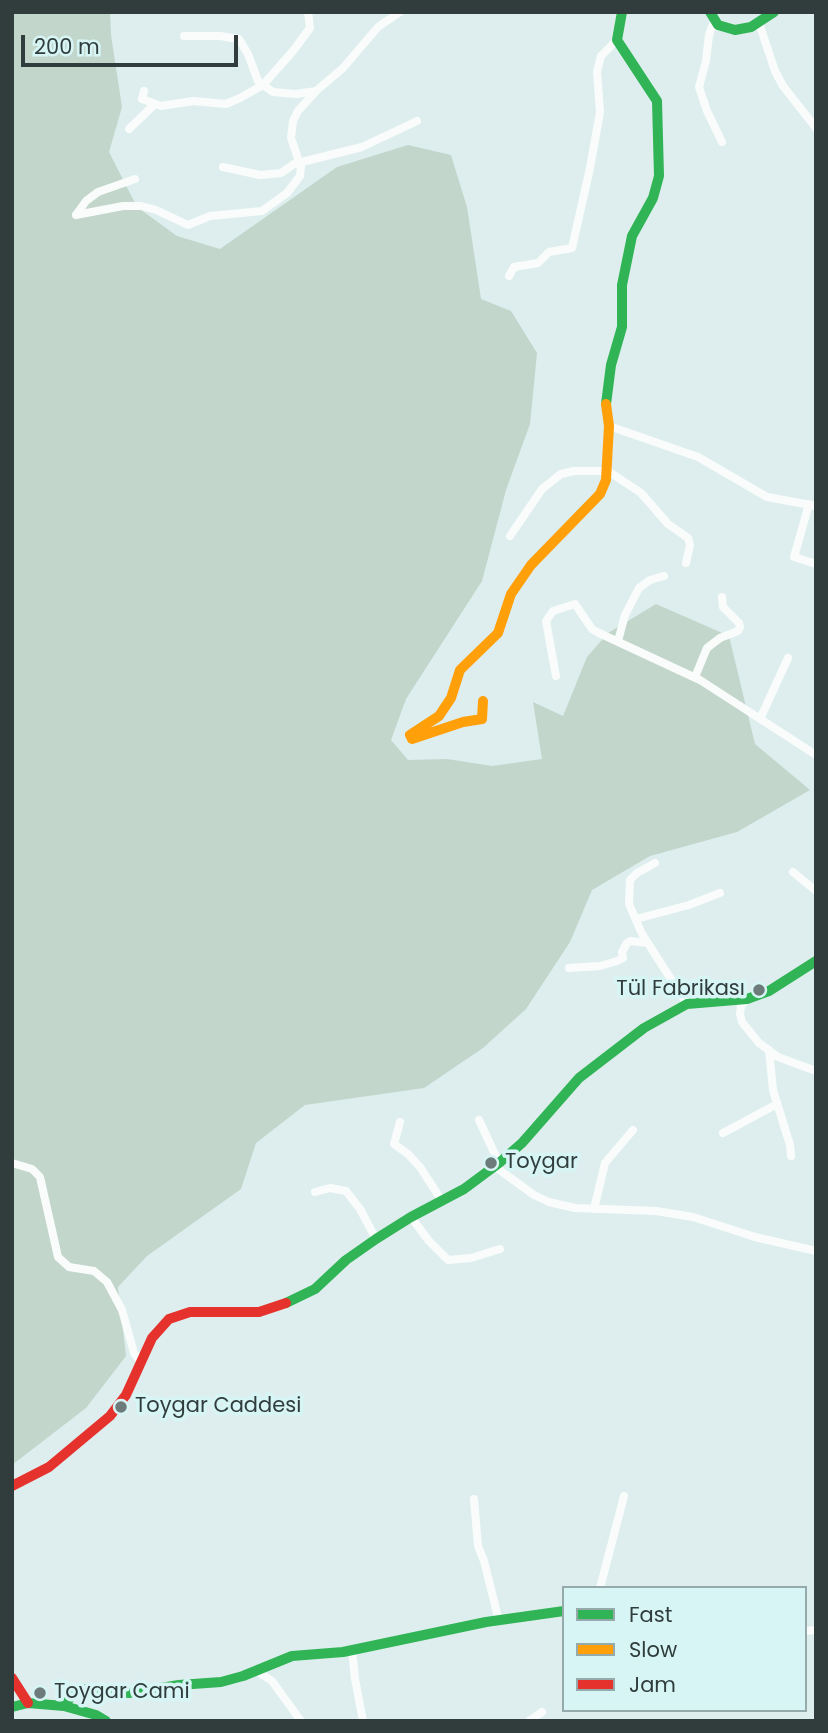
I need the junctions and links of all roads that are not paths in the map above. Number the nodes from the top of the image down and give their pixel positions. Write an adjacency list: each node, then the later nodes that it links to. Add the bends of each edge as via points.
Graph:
1 (308, 12): 9 (street, via 310,27)
2 (400, 12): 11 (street, via 378,27)
3 (622, 12): 8 (street)
4 (774, 12): 6 (street)
5 (712, 17): 6 (street, via 723,28 735,30); 16 (street, via 699,88)
6 (758, 23): 14 (street, via 783,86)
7 (184, 36): 9 (street, via 239,39)
8 (617, 40): 20 (street, via 601,56 597,72 600,112 572,248 514,267); 21 (street, via 657,101 659,176 653,198 632,236 622,285 622,327 606,402)
9 (263, 85): 11 (street, via 285,94); 12 (street, via 226,104 207,100)
10 (144, 91): 12 (street, via 142,99)
11 (316, 91): 17 (street, via 293,121 291,138)
12 (155, 104): 15 (street)
13 (417, 121): 17 (street, via 362,147)
14 (816, 128)
15 (129, 129)
16 (722, 142)
17 (299, 163): 18 (street, via 269,176); 19 (street, via 302,172 286,194 253,213 210,216 188,225 141,206 76,215 98,191)
18 (223, 167)
19 (135, 179)
20 (509, 276)
21 (609, 426): 22 (street); 23 (street, via 698,457 767,497)
22 (608, 471): 24 (street, via 561,474 542,489); 25 (street, via 641,493 668,524 688,538); 33 (street, via 600,494 531,565 511,594 498,633 460,670 445,708 410,735 412,739 482,719)
23 (812, 505): 26 (street, via 794,556)
24 (510, 536)
25 (687, 563)
26 (816, 564)
27 (664, 576): 29 (street, via 639,588)
28 (722, 597): 32 (street, via 723,607 740,627 707,648)
29 (618, 641): 31 (street, via 592,629 575,604 553,611 546,630); 32 (street)
30 (788, 658): 34 (street)
31 (556, 676)
32 (695, 677): 34 (street)
33 (483, 701)
34 (760, 719): 35 (street)
35 (816, 755)
36 (654, 863): 40 (street, via 630,880 629,904)
37 (793, 872): 38 (street)
38 (816, 891)
39 (720, 893): 40 (street)
40 (636, 919): 41 (street)
41 (647, 943): 43 (street, via 630,941 617,961); 45 (street)
42 (816, 961): 44 (street, via 769,991)
43 (569, 968)
44 (747, 999): 45 (street); 46 (street, via 741,1006 742,1022)
45 (687, 1004): 55 (street, via 644,1028 579,1078)
46 (769, 1050): 47 (street); 48 (street)
47 (816, 1071)
48 (776, 1104): 52 (street); 53 (street)
49 (479, 1119): 55 (street)
50 (400, 1122): 57 (street, via 394,1144 420,1167)
51 (633, 1129): 58 (street, via 605,1163)
52 (723, 1133)
53 (791, 1156)
54 (12, 1163): 63 (street, via 32,1169 40,1177 58,1257 69,1267 94,1272 107,1282)
55 (497, 1165): 57 (street); 58 (street, via 549,1202)
56 (315, 1192): 60 (street, via 330,1188 346,1191)
57 (442, 1201): 59 (street)
58 (594, 1209): 62 (street, via 693,1217)
59 (411, 1217): 60 (street); 61 (street, via 447,1260 459,1261)
60 (376, 1239): 63 (street, via 315,1289 282,1305 246,1314 190,1312 174,1316 157,1330)
61 (500, 1248)
62 (816, 1251)
63 (141, 1362): 64 (street, via 126,1395 104,1422 50,1467)
64 (12, 1486)
65 (624, 1496): 67 (street)
66 (474, 1499): 69 (street, via 478,1546)
67 (601, 1586)
68 (562, 1611): 69 (street)
69 (499, 1621): 70 (street)
70 (352, 1650): 71 (street, via 292,1656); 79 (street)
71 (256, 1670): 74 (street, via 220,1682 139,1692 81,1689); 78 (street, via 272,1681)
72 (12, 1678): 73 (street)
73 (28, 1703): 74 (street); 75 (street)
74 (64, 1706): 77 (street)
75 (12, 1707)
76 (542, 1712): 80 (street)
77 (106, 1721)
78 (301, 1721)
79 (363, 1721)
80 (529, 1721)

